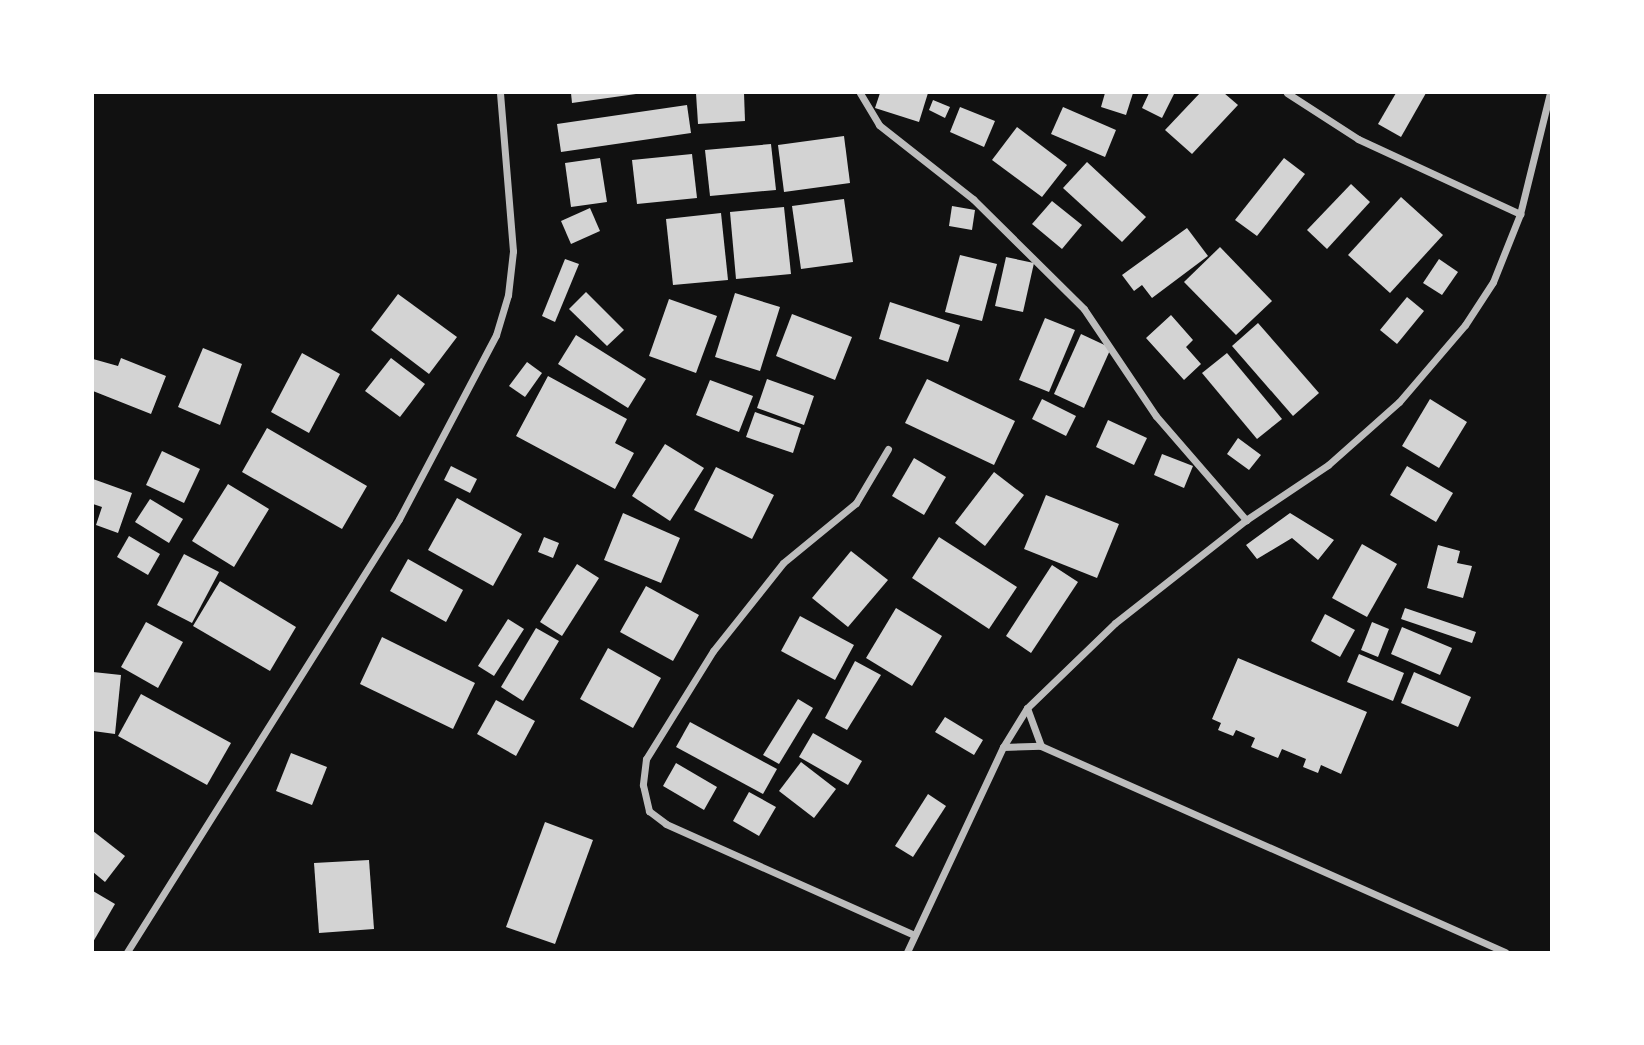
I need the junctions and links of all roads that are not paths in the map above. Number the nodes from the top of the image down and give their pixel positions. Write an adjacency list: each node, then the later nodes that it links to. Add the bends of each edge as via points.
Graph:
1 (500, 93): 12 (street, via 513,251 496,335 399,519)
2 (860, 93): 7 (street, via 878,125 973,199 1084,309 1180,449)
3 (1287, 93): 5 (street, via 1358,139)
4 (1550, 93): 5 (street)
5 (1520, 214): 7 (street, via 1493,282 1431,369 1328,465)
6 (888, 449): 11 (street, via 856,503 783,563 713,651 646,759 643,785 649,811 666,824)
7 (1246, 520): 8 (street, via 1115,623)
8 (1027, 708): 9 (street); 10 (street)
9 (1041, 746): 10 (street); 14 (street)
10 (1003, 747): 11 (street)
11 (914, 935): 13 (street)
12 (127, 952)
13 (907, 952)
14 (1504, 952)

